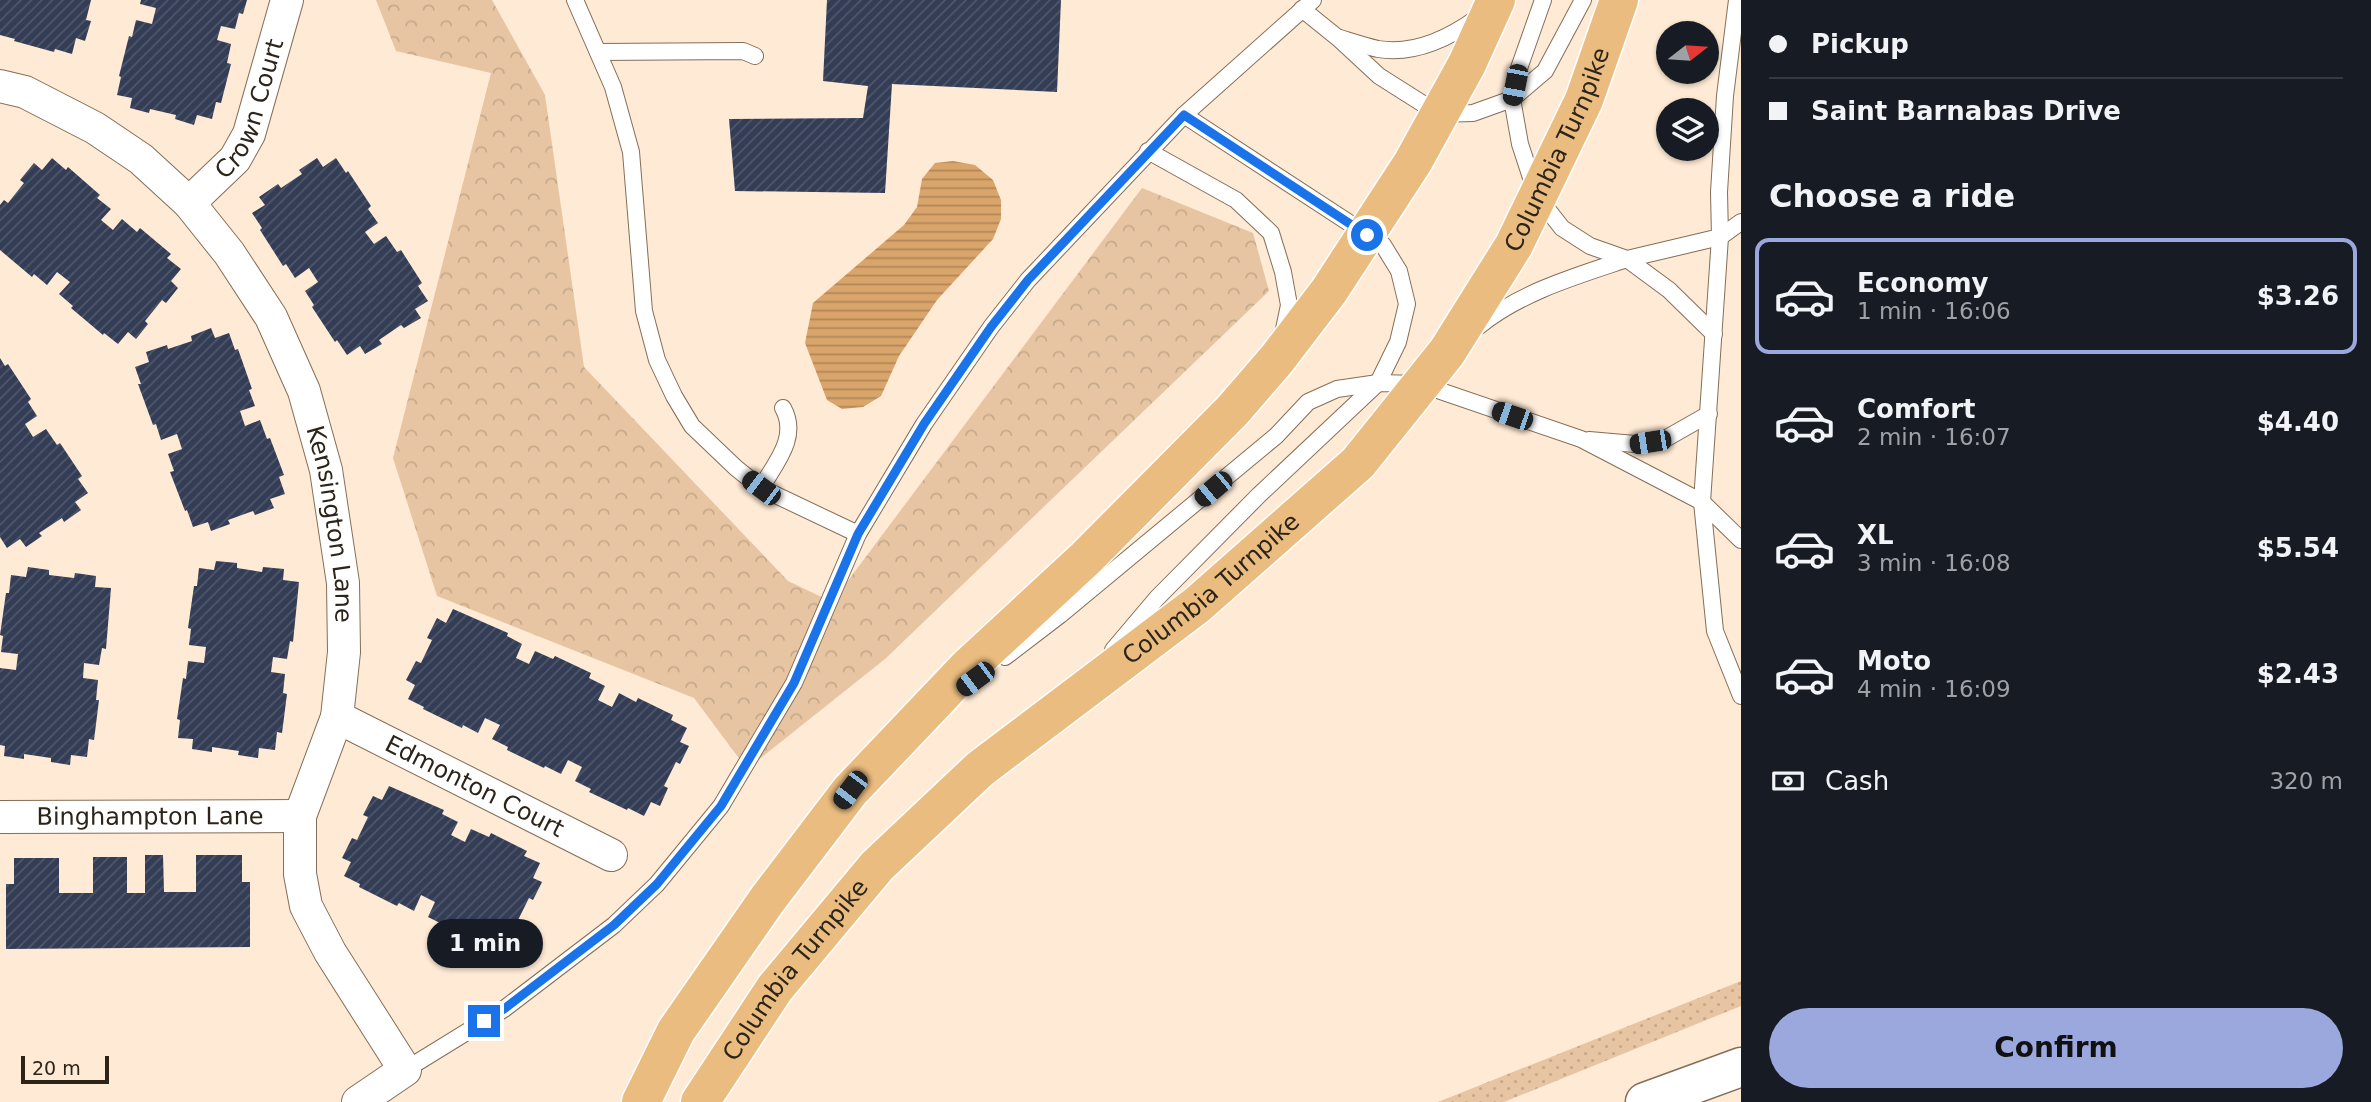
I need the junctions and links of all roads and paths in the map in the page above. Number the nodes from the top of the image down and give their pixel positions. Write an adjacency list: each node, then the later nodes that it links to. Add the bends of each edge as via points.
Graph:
1 (287, 0): 19 (street, Crown Court, via 249,134 235,159)
2 (575, 0): 10 (lane)
3 (1543, 0): 14 (lane)
4 (1583, 0): 14 (lane, via 1545,71)
5 (1619, 0): 18 (main road, Columbia Turnpike, via 1584,100)
6 (1737, 0): 12 (lane)
7 (1308, 4): 9 (lane); 16 (lane)
8 (1494, 4): 9 (lane, via 1459,31 1419,48 1380,49); 15 (main road)
9 (1338, 37): 15 (lane, via 1379,76)
10 (598, 52): 11 (lane, via 743,51); 32 (lane, via 632,152 644,311 657,360 692,426)
11 (755, 56)
12 (1735, 60): 22 (lane, via 1719,192)
13 (0, 86): 19 (street, Kensington Lane, via 24,92 95,128 141,159)
14 (1512, 99): 15 (lane, via 1474,113); 18 (lane, via 1520,144)
15 (1439, 114): 21 (main road)
16 (1184, 115): 17 (lane); 21 (lane)
17 (1148, 151): 26 (lane, via 1236,200 1271,233 1289,305); 34 (lane, via 1028,280 991,327 924,424)
18 (1538, 196): 23 (lane, via 1562,228 1590,246); 25 (main road, Columbia Turnpike, via 1514,245)
19 (189, 204): 38 (street, Kensington Lane, via 229,253 271,317 307,404 326,470 343,583 344,652)
20 (1741, 222): 22 (lane)
21 (1367, 235): 26 (main road); 27 (lane, via 1383,246 1399,271 1407,304 1398,342)
22 (1720, 237): 23 (lane); 24 (lane)
23 (1627, 259): 24 (lane, via 1669,290); 25 (lane, via 1556,283 1497,311)
24 (1714, 334): 30 (lane)
25 (1447, 352): 28 (main road, Columbia Turnpike)
26 (1278, 359): 39 (main road, via 1145,499)
27 (1378, 383): 28 (lane); 37 (lane, via 1157,598); 39 (lane, via 1337,389 1308,402 1276,436 1070,607)
28 (1420, 384): 31 (lane); 37 (main road, Columbia Turnpike, via 1358,463 1196,605)
29 (783, 408): 32 (lane, via 790,420 790,433)
30 (1709, 414): 31 (lane, via 1665,439 1635,444); 33 (lane)
31 (1581, 439): 33 (lane)
32 (761, 488): 34 (lane)
33 (1702, 502): 35 (lane); 36 (lane, via 1715,631)
34 (858, 534): 44 (lane, via 794,683 721,806 657,884 614,925 504,1009)
35 (1741, 540)
36 (1741, 696)
37 (1063, 707): 47 (main road, Columbia Turnpike, via 980,769 877,866 775,988)
38 (337, 717): 40 (street, Kensington Lane); 42 (street, Edmonton Court)
39 (911, 726): 46 (main road, via 850,790 767,900 676,1031)
40 (300, 816): 41 (street, Binghampton Lane); 44 (street, Kensington Lane, via 300,874 306,906)
41 (0, 817)
42 (611, 855)
43 (1741, 1067): 48 (street)
44 (405, 1070): 45 (street)
45 (358, 1102)
46 (641, 1102)
47 (700, 1102)
48 (1644, 1102)

